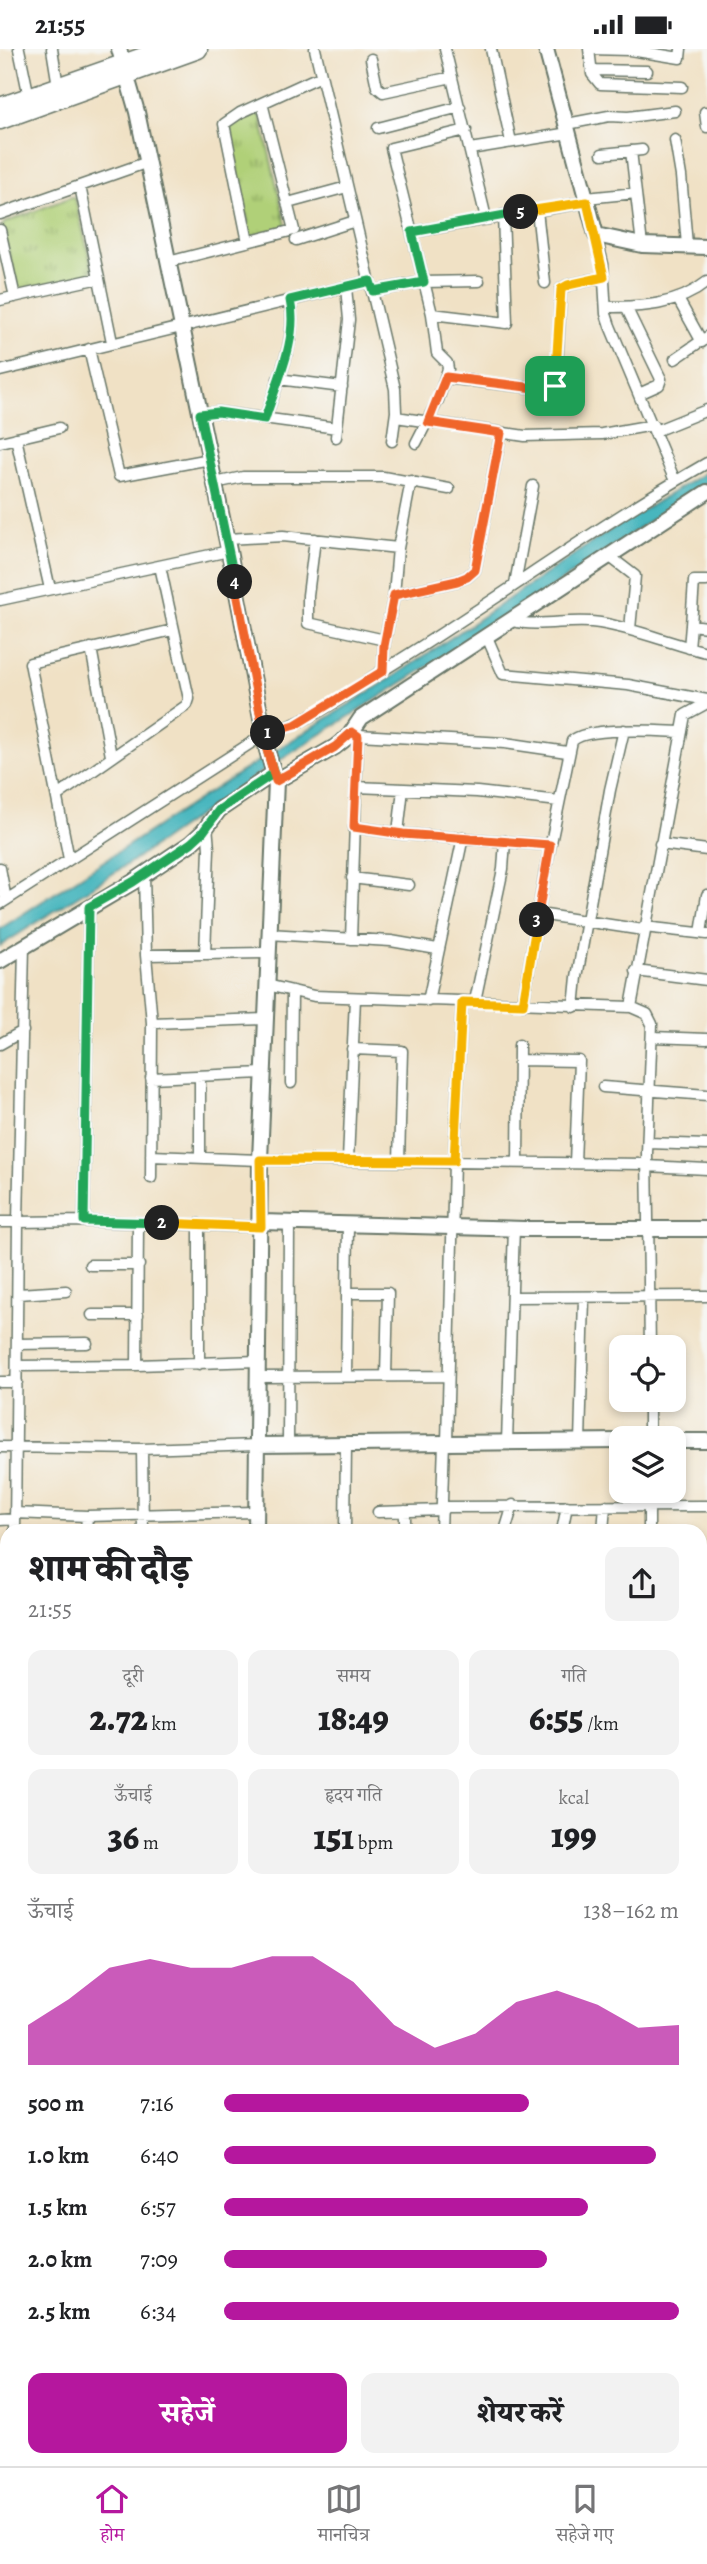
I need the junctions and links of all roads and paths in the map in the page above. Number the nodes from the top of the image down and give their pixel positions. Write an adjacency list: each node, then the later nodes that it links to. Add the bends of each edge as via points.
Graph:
1 (19, 49): 19 (street)
2 (52, 49): 17 (street)
3 (166, 49): 12 (highway)
4 (198, 49): 12 (highway)
5 (314, 49): 15 (street)
6 (445, 49): 16 (street)
7 (491, 49): 31 (street)
8 (546, 49): 28 (street)
9 (589, 49): 10 (street, via 680,58); 13 (street)
10 (681, 49)
11 (371, 59): 16 (street, via 377,87 383,92)
12 (122, 63): 17 (highway); 25 (highway); 34 (street)
13 (592, 70): 14 (street); 18 (street, via 600,84)
14 (648, 71)
15 (321, 76): 20 (street); 36 (street)
16 (452, 77): 22 (street)
17 (58, 86): 19 (highway)
18 (682, 87)
19 (29, 97): 21 (highway)
20 (262, 103): 39 (street); 49 (street, via 224,124)
21 (0, 107)
22 (460, 107): 27 (street); 29 (street)
23 (675, 111): 28 (street, via 602,116)
24 (705, 112): 26 (street)
25 (0, 120)
26 (707, 127)
27 (377, 128)
28 (568, 128): 31 (street); 38 (street)
29 (466, 130): 32 (street); 46 (street, via 391,148)
30 (675, 140): 51 (street)
31 (511, 142): 32 (street)
32 (470, 149): 43 (street)
33 (602, 155): 37 (street, via 636,151)
34 (148, 162): 35 (street); 53 (street)
35 (80, 186): 41 (street); 55 (street)
36 (347, 187): 39 (street); 44 (street)
37 (636, 193): 38 (street); 50 (street)
38 (586, 200): 40 (street); 47 (street)
39 (288, 202): 49 (street, via 294,230)
40 (537, 210): 42 (street); 59 (street)
41 (0, 214)
42 (503, 215): 43 (street); 68 (street, via 507,323)
43 (486, 218): 46 (street)
44 (355, 221): 48 (street); 60 (street)
45 (0, 230): 62 (street)
46 (412, 232): 57 (street)
47 (596, 235): 50 (street); 54 (street)
48 (296, 240)
49 (248, 242): 53 (street)
50 (642, 245): 51 (street)
51 (687, 245): 52 (street)
52 (707, 247)
53 (168, 262): 69 (street)
54 (604, 277): 66 (street); 75 (street, via 561,289 553,387)
55 (99, 278): 62 (street); 71 (street)
56 (479, 281): 57 (street)
57 (424, 282): 60 (street); 68 (street)
58 (707, 282): 63 (street)
59 (545, 283)
60 (371, 286): 61 (street); 81 (street, via 395,389)
61 (346, 287): 65 (street); 77 (street, via 349,320)
62 (15, 297): 64 (street)
63 (678, 299): 67 (street); 70 (street)
64 (0, 300)
65 (290, 300): 69 (street); 76 (street, via 293,320)
66 (606, 307): 67 (street); 78 (street)
67 (626, 307): 78 (street, via 661,379 659,385)
68 (432, 314): 75 (street, via 438,353 447,363)
69 (181, 327): 71 (street); 80 (street)
70 (704, 339): 73 (street)
71 (113, 342): 72 (street)
72 (89, 349): 74 (street); 91 (street, via 119,476)
73 (675, 359)
74 (0, 371)
75 (446, 377): 83 (street)
76 (278, 379): 77 (street); 82 (street)
77 (342, 387): 82 (street, via 337,432)
78 (639, 394): 85 (street)
79 (707, 410): 85 (street)
80 (200, 414): 82 (street); 91 (street)
81 (396, 417): 83 (street); 88 (street)
82 (265, 419)
83 (428, 422): 86 (street); 90 (street)
84 (59, 428): 87 (street)
85 (654, 428): 86 (street, via 574,436); 94 (street)
86 (501, 433): 107 (street, via 475,570 457,581)
87 (16, 438): 89 (street); 106 (street)
88 (392, 441)
89 (0, 442)
90 (416, 443)
91 (210, 459): 95 (street)
92 (707, 463): 94 (street)
93 (411, 481): 95 (street, via 284,475); 97 (street); 101 (street)
94 (675, 481): 105 (street)
95 (215, 483): 100 (street)
96 (533, 487): 105 (street)
97 (449, 489)
98 (706, 496): 102 (street)
99 (315, 538): 100 (street, via 282,536); 101 (street); 115 (street, via 308,623)
100 (228, 545): 103 (street); 123 (street)
101 (398, 548): 107 (street)
102 (609, 556): 109 (street); 112 (street, via 635,576)
103 (160, 566): 106 (street); 113 (street)
104 (707, 581): 110 (street, via 694,581)
105 (514, 584): 119 (street)
106 (50, 589): 108 (street)
107 (394, 595): 115 (street)
108 (0, 600)
109 (512, 621): 112 (street, via 598,622); 114 (street)
110 (691, 625): 111 (street); 117 (street)
111 (707, 627)
112 (629, 629): 117 (street)
113 (173, 630): 116 (street); 126 (street, via 187,705)
114 (487, 637): 120 (street, via 503,674 628,685); 124 (street, via 361,718)
115 (385, 640): 119 (street)
116 (92, 648): 126 (street); 130 (street, via 30,663)
117 (689, 648): 118 (street)
118 (707, 652)
119 (383, 671): 123 (street, via 295,725)
120 (707, 702): 122 (street, via 686,712)
121 (624, 730): 122 (street); 125 (street, via 577,737); 149 (street)
122 (682, 732): 137 (street)
123 (265, 734): 127 (street); 140 (street)
124 (355, 734): 125 (street, via 505,743); 127 (street); 128 (street)
125 (568, 753): 131 (street)
126 (111, 756): 130 (street)
127 (274, 774): 132 (street, via 219,810); 152 (street)
128 (356, 787): 129 (street); 133 (street)
129 (403, 789): 131 (street); 134 (street)
130 (57, 796): 140 (street)
131 (559, 801): 138 (street)
132 (207, 825): 142 (street, via 191,843); 157 (street)
133 (354, 827): 134 (street); 143 (street)
134 (398, 833): 135 (street)
135 (463, 837): 136 (street); 155 (street)
136 (505, 841): 138 (street); 166 (street)
137 (660, 844): 139 (street); 150 (street)
138 (550, 845): 148 (street)
139 (707, 850)
140 (69, 859): 146 (street)
141 (0, 868): 146 (street)
142 (144, 875): 147 (street); 158 (street)
143 (352, 878): 144 (street); 153 (street)
144 (409, 885)
145 (707, 895): 151 (street)
146 (3, 902)
147 (89, 907): 154 (street); 200 (street)
148 (538, 914): 149 (street); 168 (street)
149 (586, 921): 150 (street); 169 (street)
150 (644, 929): 151 (street); 160 (street)
151 (704, 934)
152 (268, 935): 153 (street); 156 (street)
153 (351, 939): 155 (street)
154 (24, 946): 159 (street); 173 (street)
155 (437, 949): 165 (street)
156 (267, 953): 157 (street); 162 (street)
157 (205, 954): 158 (street)
158 (146, 955): 172 (street)
159 (0, 961)
160 (636, 971): 161 (street); 170 (street)
161 (707, 980)
162 (267, 985): 163 (street); 171 (street)
163 (292, 992): 164 (street); 183 (street)
164 (355, 998): 165 (street); 178 (street)
165 (428, 1001): 167 (street)
166 (475, 1001): 167 (street); 168 (street)
167 (462, 1002): 194 (street)
168 (523, 1004): 169 (street)
169 (574, 1007): 170 (street)
170 (631, 1007): 174 (street, via 647,1014)
171 (265, 1019): 172 (street); 180 (street)
172 (152, 1023): 182 (street)
173 (23, 1031): 176 (street); 202 (street)
174 (652, 1037): 175 (street); 185 (street)
175 (707, 1039)
176 (0, 1044)
177 (520, 1045): 179 (street)
178 (352, 1049): 192 (street); 193 (street, via 402,1051)
179 (519, 1060): 195 (street); 196 (street, via 579,1061)
180 (263, 1073): 181 (street); 191 (street)
181 (200, 1076): 182 (street); 190 (street)
182 (151, 1078): 189 (street)
183 (291, 1083)
184 (603, 1087): 185 (street)
185 (650, 1090): 186 (street); 187 (street)
186 (707, 1095)
187 (648, 1143): 188 (street); 197 (street)
188 (707, 1145)
189 (151, 1156): 190 (street); 199 (street)
190 (200, 1158): 191 (street)
191 (260, 1160): 192 (street); 206 (street)
192 (348, 1160): 193 (street)
193 (399, 1161): 194 (street)
194 (454, 1161): 195 (street); 208 (street)
195 (518, 1162): 196 (street)
196 (575, 1163): 197 (street)
197 (648, 1165): 198 (street); 210 (street)
198 (707, 1169)
199 (151, 1178)
200 (84, 1221): 202 (street); 204 (street)
201 (0, 1222): 202 (street)
202 (18, 1222): 216 (street)
203 (289, 1222): 206 (street); 207 (street); 234 (street)
204 (138, 1223): 205 (street); 213 (street)
205 (199, 1224): 206 (street); 227 (street)
206 (261, 1224): 226 (street)
207 (348, 1224): 208 (street); 215 (street)
208 (452, 1227): 209 (street); 232 (street)
209 (514, 1228): 210 (street); 219 (street)
210 (649, 1229): 211 (street); 217 (street)
211 (707, 1229)
212 (90, 1265): 213 (street)
213 (139, 1265): 222 (street)
214 (66, 1291): 216 (street)
215 (347, 1293): 230 (street); 231 (street, via 387,1293)
216 (18, 1294): 225 (street)
217 (649, 1296): 218 (street); 220 (street); 223 (street)
218 (707, 1296)
219 (512, 1297): 220 (street); 241 (street)
220 (583, 1298): 242 (street)
221 (92, 1315): 222 (street)
222 (138, 1315): 228 (street)
223 (649, 1335)
224 (88, 1343): 225 (street)
225 (17, 1344): 229 (street)
226 (258, 1361): 227 (street); 233 (street)
227 (199, 1364): 228 (street)
228 (136, 1365): 229 (street)
229 (17, 1366): 236 (street)
230 (346, 1376): 231 (street); 234 (street)
231 (386, 1376): 232 (street)
232 (448, 1376): 240 (street)
233 (258, 1377): 234 (street); 244 (street)
234 (289, 1377): 245 (street)
235 (0, 1382): 236 (street)
236 (17, 1382): 246 (street)
237 (609, 1441): 242 (street)
238 (686, 1441): 239 (street)
239 (707, 1441)
240 (446, 1442): 241 (street); 243 (street); 254 (street)
241 (507, 1442): 242 (street)
242 (580, 1442)
243 (346, 1444): 245 (street); 266 (street)
244 (257, 1445): 245 (street); 248 (street); 256 (street)
245 (288, 1445)
246 (16, 1446): 247 (street); 248 (street); 259 (street)
247 (0, 1447)
248 (142, 1449): 258 (street)
249 (650, 1505): 252 (street); 253 (street); 272 (street)
250 (513, 1506): 251 (street); 254 (street); 269 (street)
251 (567, 1506): 252 (street); 270 (street)
252 (605, 1506): 271 (street)
253 (707, 1506)
254 (443, 1508): 255 (street); 268 (street)
255 (405, 1511): 257 (street); 267 (street)
256 (255, 1512): 258 (street); 265 (street)
257 (378, 1512)
258 (142, 1514): 260 (street); 264 (street)
259 (15, 1516): 260 (street); 261 (street); 262 (street)
260 (87, 1516): 263 (street)
261 (0, 1520)
262 (15, 1524)
263 (86, 1524)
264 (143, 1524)
265 (256, 1524)
266 (345, 1524)
267 (405, 1524)
268 (442, 1524)
269 (507, 1524)
270 (563, 1524)
271 (604, 1524)
272 (649, 1524)

